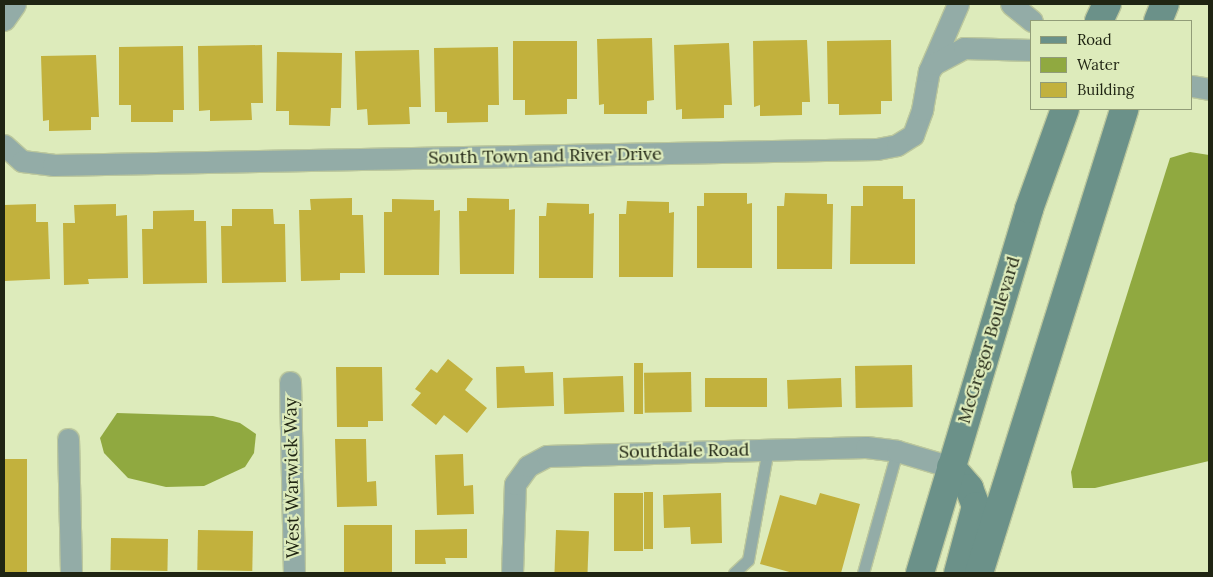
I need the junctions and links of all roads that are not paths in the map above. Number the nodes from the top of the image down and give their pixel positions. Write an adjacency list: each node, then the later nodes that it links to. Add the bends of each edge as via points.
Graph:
1 (15, 4): 6 (street)
2 (958, 4): 11 (street)
3 (1011, 4): 7 (street)
4 (1107, 4): 8 (main road)
5 (1165, 4): 9 (main road)
6 (4, 20)
7 (1030, 20)
8 (1099, 20)
9 (1158, 20)
10 (1030, 50): 11 (street, via 964,48 934,64)
11 (929, 71): 16 (street, South Town and River Drive, via 922,110 913,135 897,145 877,149 53,166 22,161)
12 (1193, 86): 13 (street)
13 (1209, 89)
14 (1065, 110): 21 (main road, McGregor Boulevard, via 1029,209)
15 (1124, 110): 29 (main road)
16 (4, 146)
17 (290, 382): 23 (street, West Warwick Way)
18 (68, 439): 22 (street)
19 (768, 449): 20 (street, Southdale Road, via 866,448); 24 (street, Southdale Road, via 547,456 528,466 515,484); 25 (lane, via 748,560)
20 (897, 451): 21 (street, Southdale Road); 26 (lane)
21 (951, 467): 27 (main road, McGregor Boulevard); 28 (main road, via 969,488 976,506)
22 (72, 573)
23 (294, 573)
24 (512, 573)
25 (734, 573)
26 (863, 573)
27 (920, 573)
28 (958, 573)
29 (979, 573)

